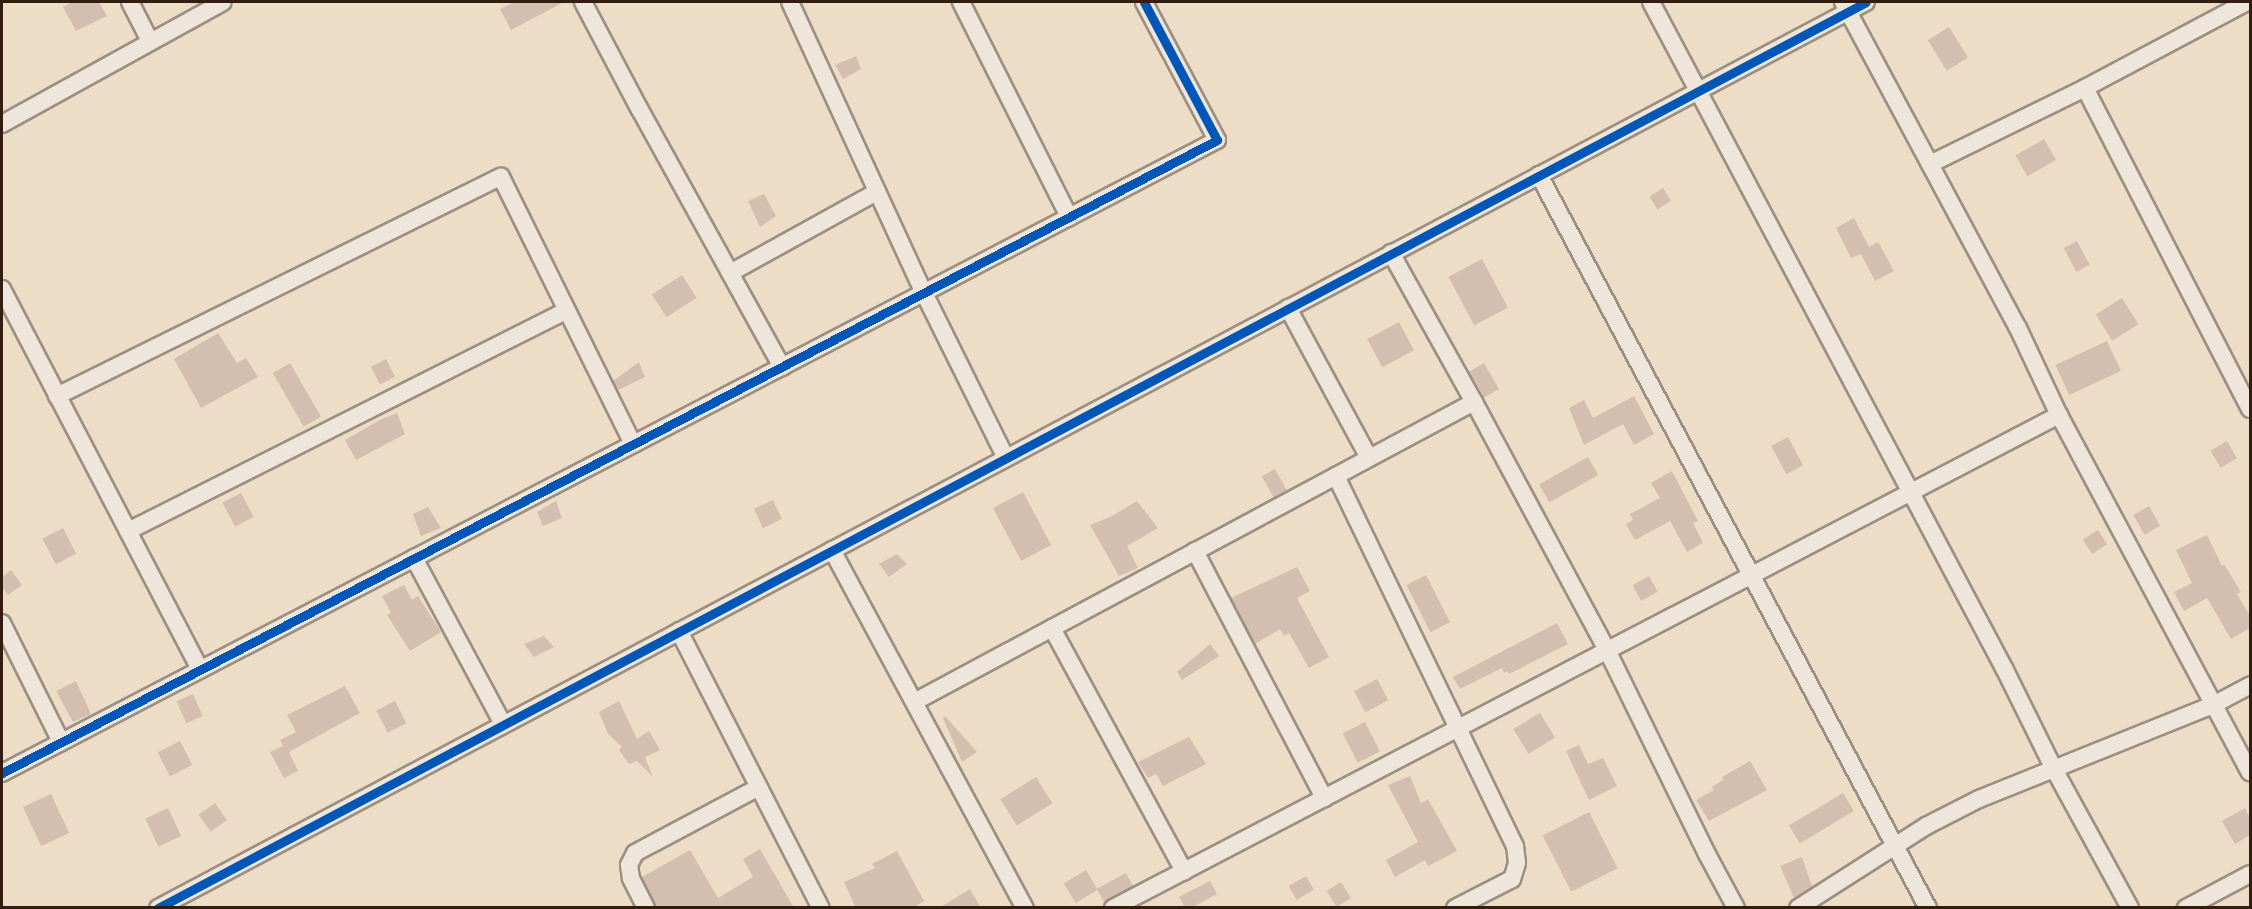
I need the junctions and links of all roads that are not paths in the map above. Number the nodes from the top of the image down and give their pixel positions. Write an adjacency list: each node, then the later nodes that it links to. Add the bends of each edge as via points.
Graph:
1 (130, 2): 11 (street)
2 (223, 2): 11 (street)
3 (584, 2): 20 (street)
4 (790, 2): 17 (street)
5 (961, 2): 18 (street)
6 (1144, 2): 18 (street, via 1217,140)
7 (1650, 2): 13 (street)
8 (1866, 2): 10 (street)
9 (2247, 2): 12 (street)
10 (1845, 6): 13 (street); 15 (street)
11 (150, 41): 14 (street)
12 (2085, 88): 15 (street); 28 (street)
13 (1698, 91): 16 (street); 34 (street)
14 (2, 124)
15 (1930, 164): 29 (street, via 2018,328)
16 (1539, 175): 19 (street); 39 (street)
17 (877, 192): 20 (street); 22 (street)
18 (1069, 217): 22 (street)
19 (1391, 254): 23 (street); 27 (street)
20 (730, 273): 25 (street)
21 (2, 289): 26 (street)
22 (924, 293): 25 (street); 31 (street)
23 (1288, 308): 31 (street); 32 (street)
24 (567, 310): 26 (street, via 501,177); 30 (street); 35 (street)
25 (782, 367): 30 (street)
26 (57, 396): 35 (street)
27 (1474, 402): 32 (street); 43 (street)
28 (2250, 409)
29 (2059, 415): 34 (street); 47 (street)
30 (633, 444): 38 (street)
31 (1006, 458): 36 (street)
32 (1369, 458): 33 (street)
33 (1336, 476): 37 (street); 49 (street)
34 (1910, 491): 39 (street); 51 (street)
35 (128, 531): 44 (street)
36 (832, 550): 42 (street); 46 (street)
37 (1195, 551): 41 (street); 55 (street)
38 (414, 558): 44 (street); 48 (street)
39 (1751, 574): 43 (street); 56 (street)
40 (2, 623): 50 (street)
41 (1052, 628): 46 (street); 57 (street)
42 (679, 631): 48 (street); 54 (street)
43 (1607, 650): 49 (street); 65 (street)
44 (200, 670): 50 (street)
45 (2250, 685): 47 (street)
46 (916, 701): 62 (street)
47 (2215, 704): 51 (street); 52 (street)
48 (504, 724): 59 (street)
49 (1458, 728): 55 (street); 64 (street, via 1515,846 1517,863 1512,879)
50 (62, 742): 53 (street)
51 (2054, 769): 56 (street, via 1979,799); 68 (street)
52 (2250, 772)
53 (2, 773)
54 (759, 787): 60 (street, via 635,854 629,865 631,878); 61 (street)
55 (1324, 798): 57 (street)
56 (1897, 844): 66 (street); 67 (street)
57 (1184, 871): 63 (street)
58 (2250, 874): 69 (street)
59 (158, 908)
60 (646, 908)
61 (821, 908)
62 (1025, 908)
63 (1113, 908)
64 (1455, 908)
65 (1736, 908)
66 (1798, 908)
67 (1928, 908)
68 (2130, 908)
69 (2186, 908)

